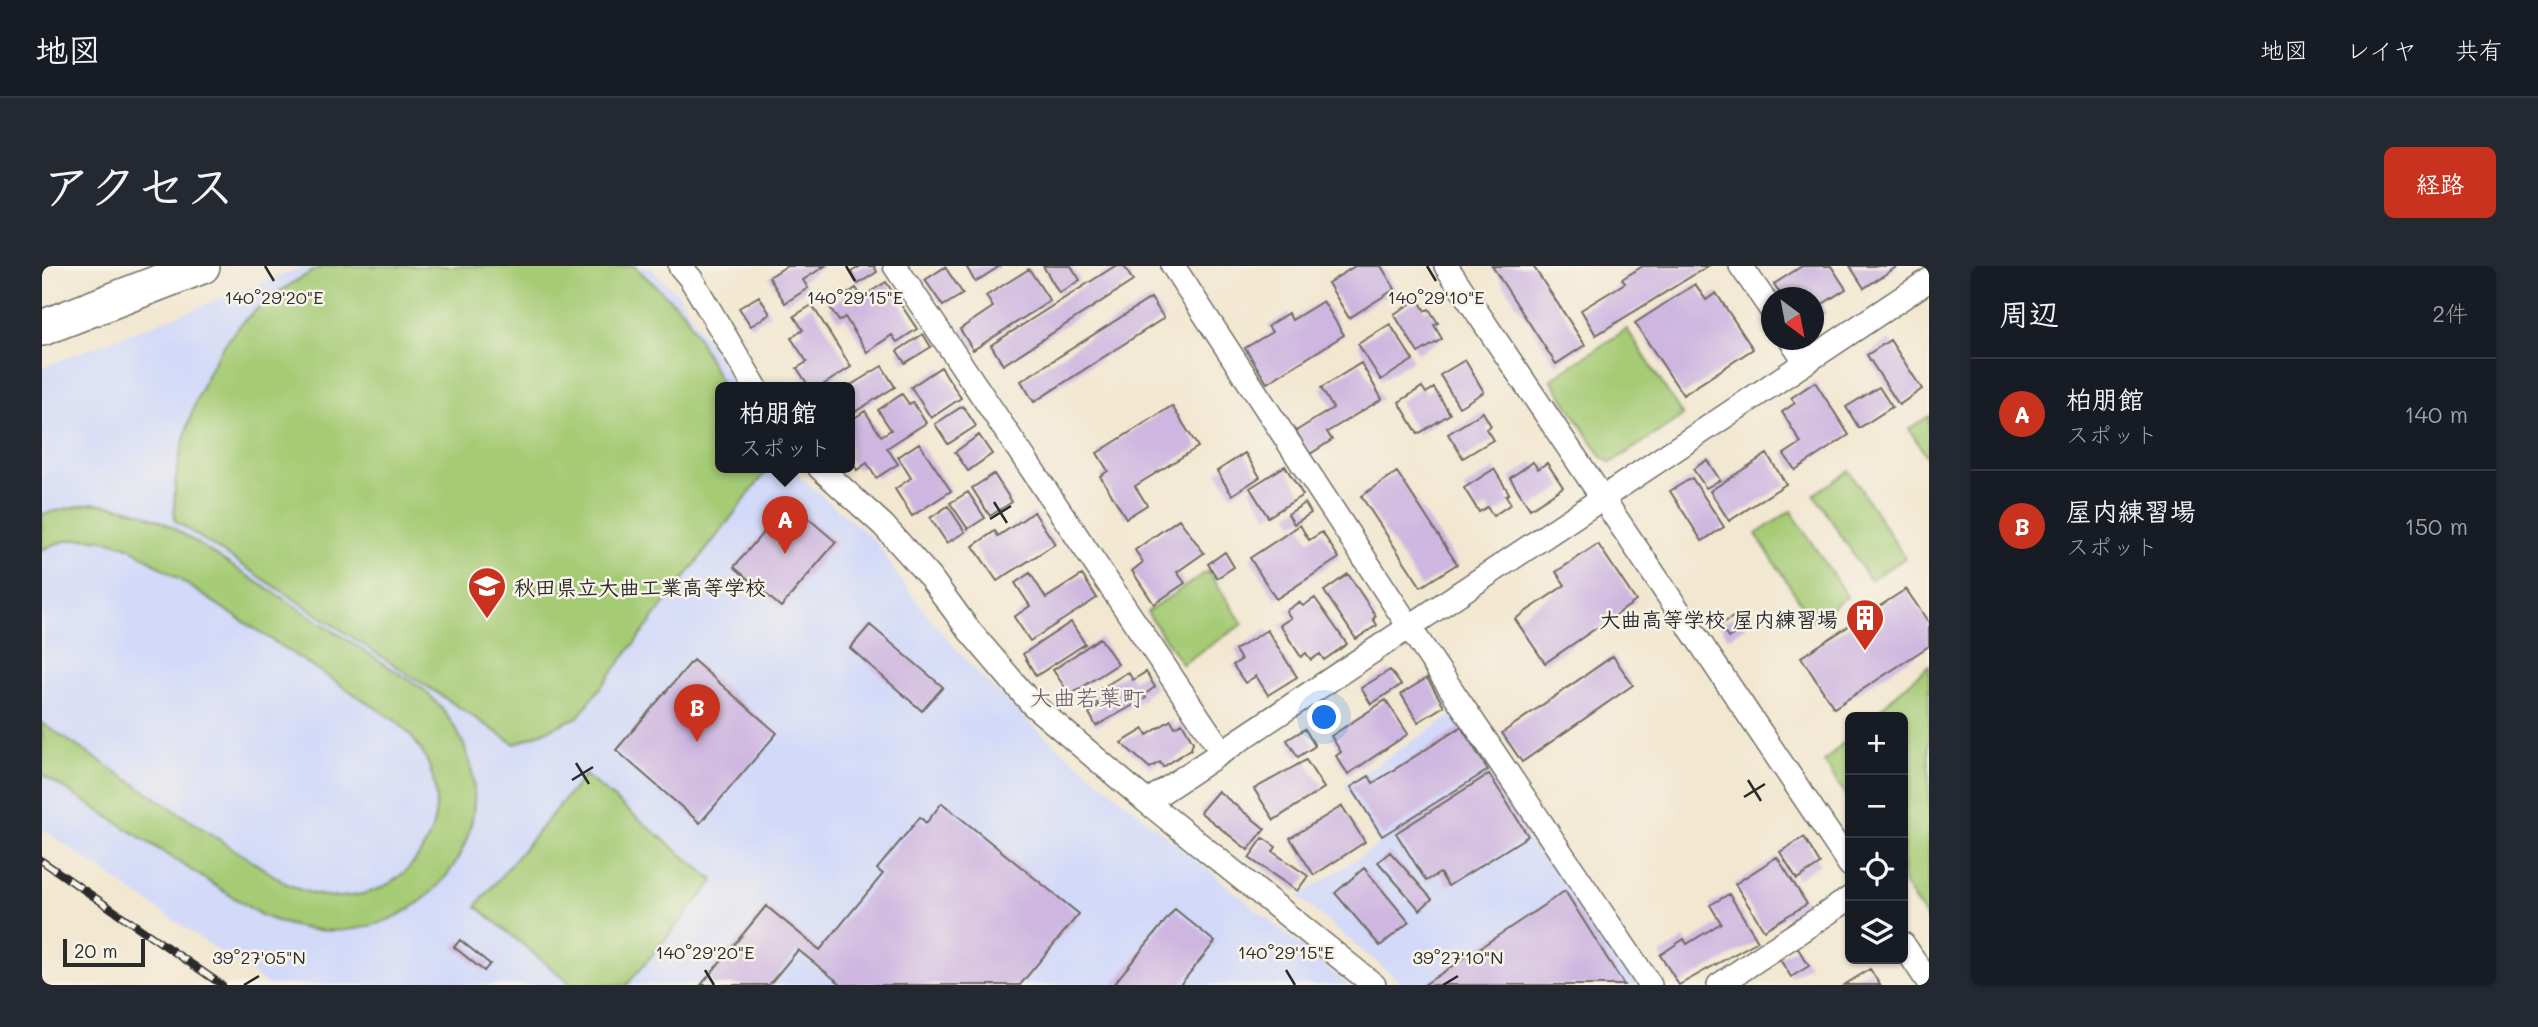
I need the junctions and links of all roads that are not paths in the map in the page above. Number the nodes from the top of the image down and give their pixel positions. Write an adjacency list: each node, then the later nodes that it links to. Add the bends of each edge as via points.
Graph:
1 (202, 266): 9 (main road)
2 (895, 266): 16 (street)
3 (1173, 266): 15 (street)
4 (1446, 266): 14 (street)
5 (1741, 266): 8 (street)
6 (694, 270): 12 (street)
7 (1929, 281): 11 (street)
8 (1761, 296)
9 (42, 328)
10 (1798, 350): 11 (street)
11 (1806, 362): 14 (street)
12 (754, 382)
13 (826, 473): 17 (street, via 883,525 930,577 1032,704)
14 (1601, 497): 15 (street); 18 (street)
15 (1410, 628): 16 (street); 23 (street)
16 (1222, 752): 17 (street)
17 (1147, 802): 22 (street)
18 (1845, 858)
19 (1845, 901): 24 (street)
20 (1908, 952): 21 (street)
21 (1929, 983)
22 (1374, 985)
23 (1650, 985)
24 (1719, 985)

